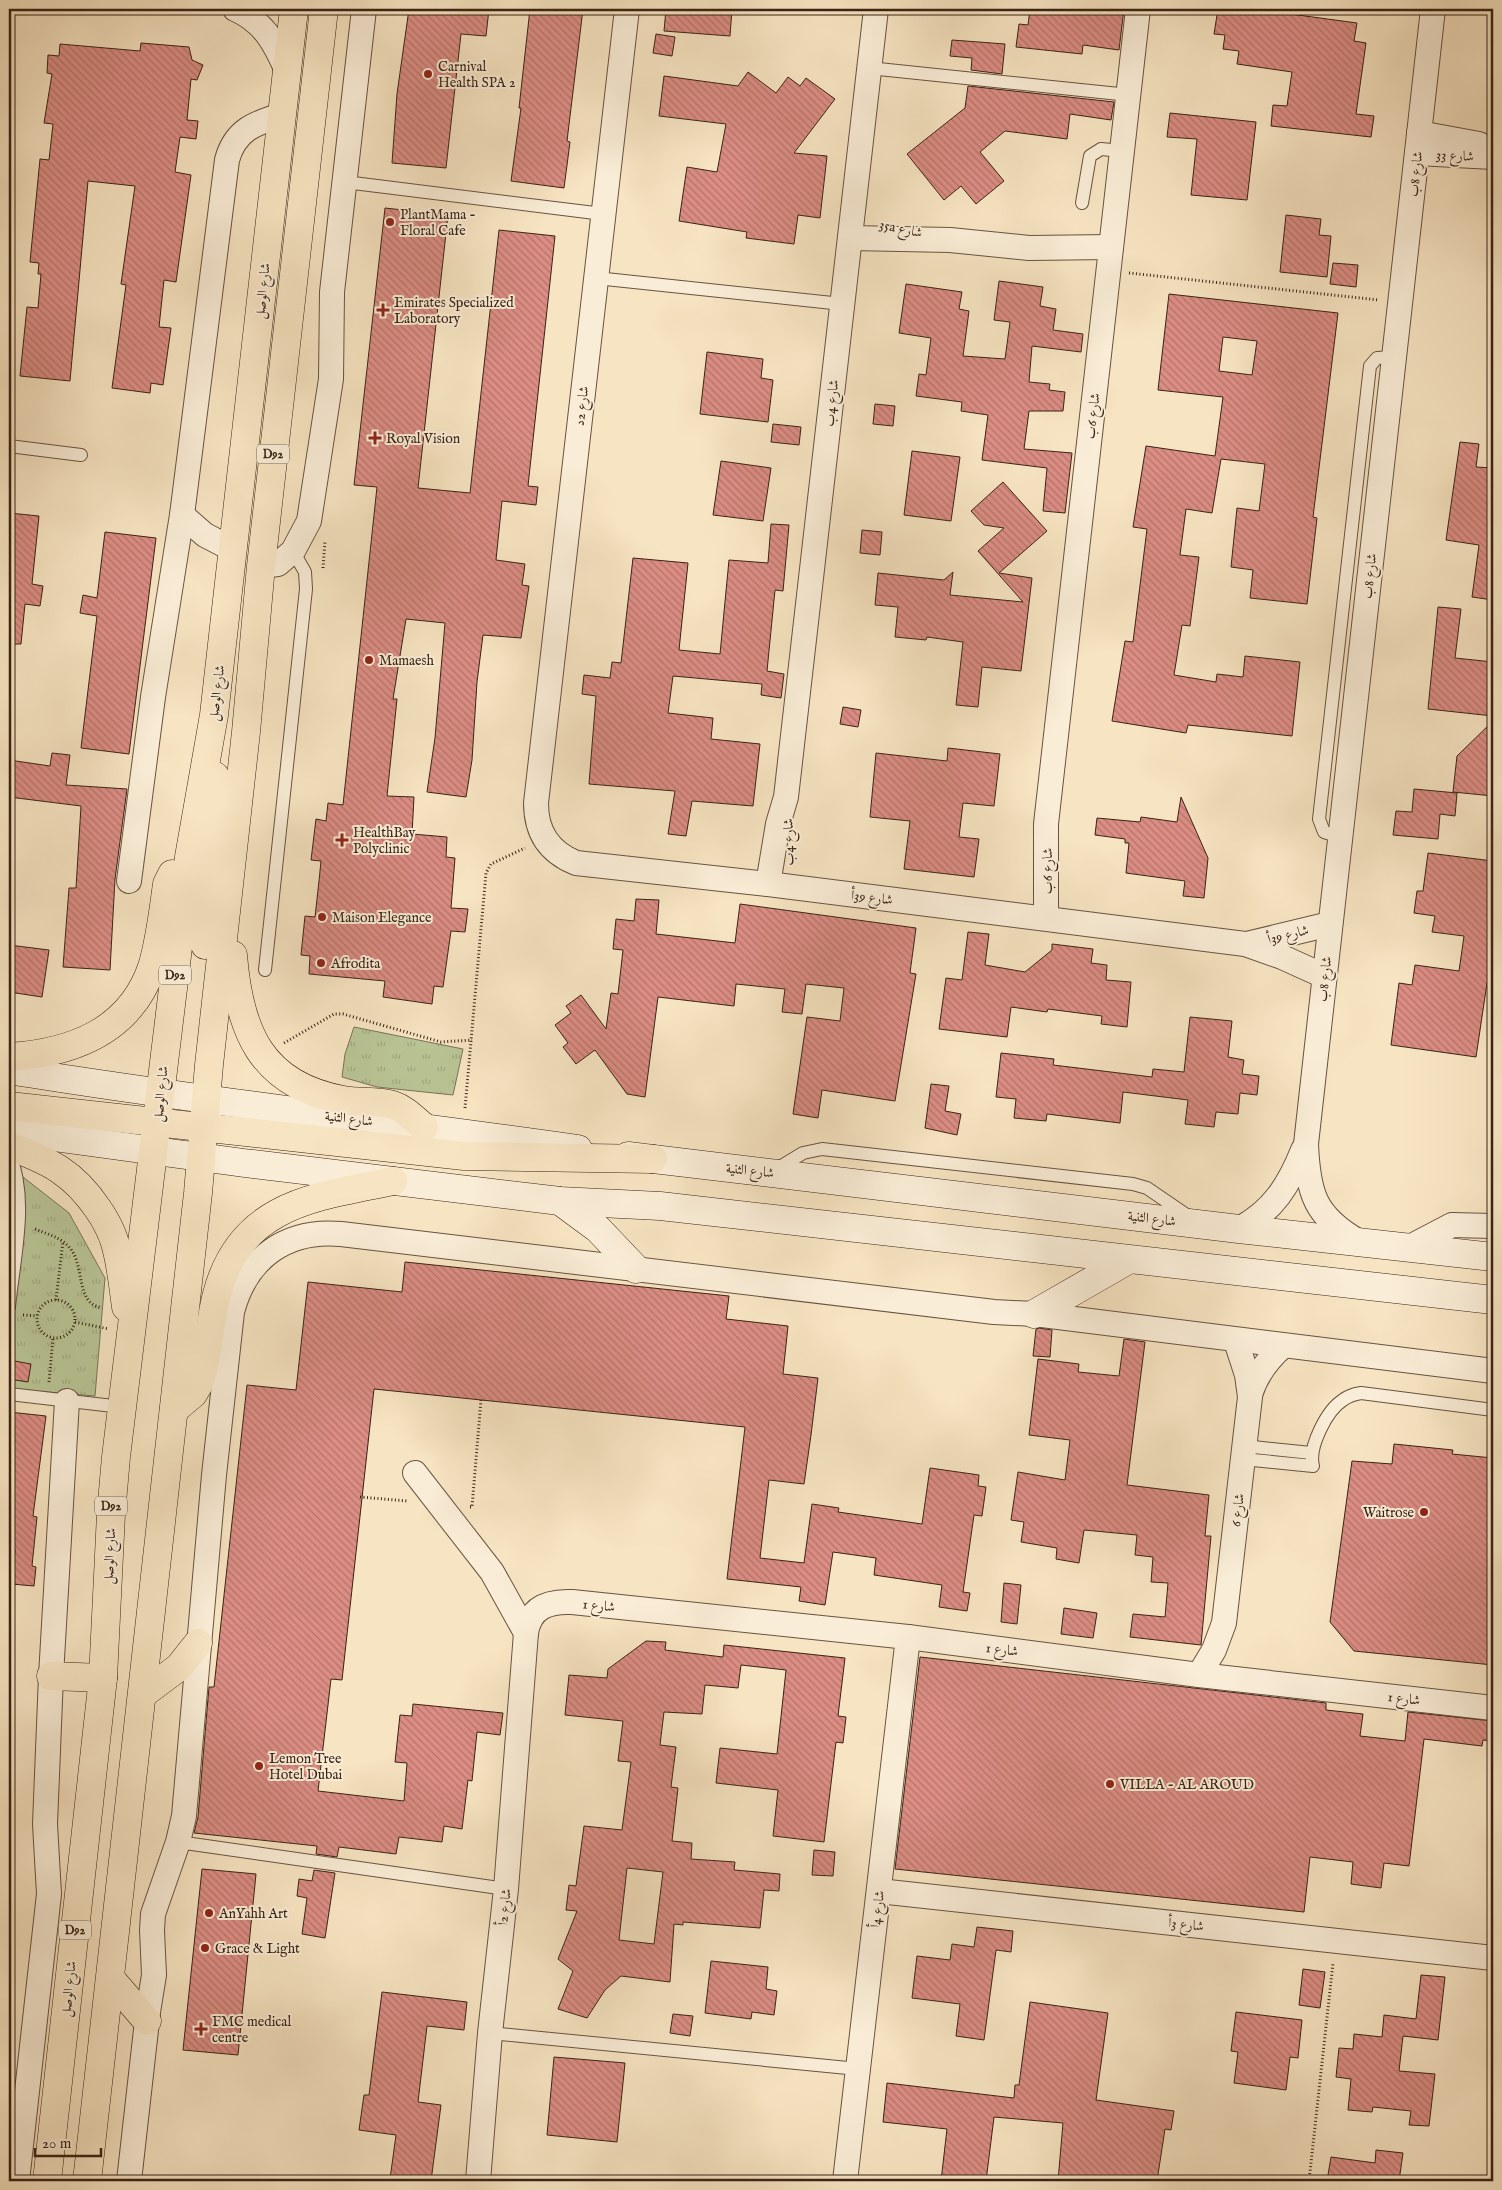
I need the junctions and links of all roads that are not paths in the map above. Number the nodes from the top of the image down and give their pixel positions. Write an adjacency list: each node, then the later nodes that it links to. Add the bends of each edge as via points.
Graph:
1 (235, 9): 10 (street, via 254,19 268,33)
2 (294, 9): 10 (main road, شارع الوصل / D92)
3 (324, 9): 29 (main road, شارع الوصل / D92)
4 (364, 9): 17 (street)
5 (627, 9): 19 (street, شارع 2د)
6 (876, 9): 9 (street, شارع 4ب)
7 (1138, 9): 11 (street, شارع 6ب)
8 (1433, 9): 13 (street, شارع 8ب)
9 (869, 68): 11 (lane); 20 (street, شارع 4ب)
10 (287, 71): 12 (main road, شارع الوصل / D92)
11 (1129, 95): 15 (street, شارع 6ب)
12 (282, 115): 26 (street, via 258,122 245,130 235,141 228,160); 27 (main road, شارع الوصل / D92)
13 (1418, 143): 14 (street, شارع 33); 16 (street, شارع 33); 37 (street, شارع 8ب)
14 (1493, 146)
15 (1122, 151): 18 (lane, via 1101,150 1090,156); 21 (street, شارع 6ب)
16 (1493, 157)
17 (345, 182): 19 (lane); 28 (street, via 332,292 329,391 309,521)
18 (1082, 203)
19 (603, 214): 22 (street, شارع 2د)
20 (851, 228): 21 (street, 35a شارع, via 1028,248 1059,256); 23 (street, شارع 4ب)
21 (1110, 261): 36 (street, شارع 6ب)
22 (596, 278): 23 (lane); 31 (street, شارع 2د)
23 (842, 304): 34 (street, شارع 4ب)
24 (9, 446): 25 (lane)
25 (81, 455)
26 (182, 515): 27 (street, via 205,535); 33 (street, via 152,698)
27 (232, 549): 30 (main road, شارع الوصل / D92)
28 (293, 551): 29 (street, via 278,564); 39 (lane, via 305,572 306,589)
29 (261, 566): 35 (main road, شارع الوصل / D92)
30 (214, 714): 32 (main road, شارع الوصل / D92); 44 (main road, via 215,846)
31 (536, 803): 34 (street, شارع 39أ, via 536,816 544,839 558,854 576,862)
32 (189, 857): 41 (main road, via 169,879 151,970 127,1010 104,1030 72,1047); 43 (main road, شارع الوصل / D92)
33 (129, 881)
34 (778, 885): 36 (street, شارع 39أ)
35 (229, 900): 44 (main road, شارع الوصل / D92); 47 (main road, via 236,988 243,1016 263,1057 304,1088 354,1102 390,1104)
36 (1038, 917): 38 (street, شارع 39أ)
37 (1330, 924): 38 (street, شارع 39أ); 40 (street, شارع 8ب)
38 (1245, 944): 40 (street, شارع 39أ, via 1282,956)
39 (265, 970)
40 (1324, 976): 50 (street, شارع 8ب)
41 (9, 1057)
42 (9, 1070): 43 (main road, شارع الثنية)
43 (160, 1094): 44 (main road, شارع الثنية); 46 (main road, شارع الوصل / D92)
44 (198, 1099): 47 (main road, شارع الثنية); 48 (main road, شارع الوصل / D92)
45 (9, 1106): 46 (main road)
46 (157, 1123): 48 (main road); 52 (main road, شارع الوصل / D92)
47 (424, 1126): 55 (main road, شارع الثنية)
48 (196, 1127): 54 (main road, شارع الوصل / D92); 55 (main road, via 464,1156)
49 (9, 1131): 52 (main road)
50 (1306, 1144): 59 (street, شارع 8ب, via 1277,1201 1253,1222); 60 (street, شارع 8ب, via 1307,1178 1312,1194 1320,1209 1343,1233)
51 (9, 1146): 68 (main road, via 60,1168 87,1191 108,1223 115,1243)
52 (154, 1151): 54 (main road); 68 (main road, شارع الوصل / D92)
53 (9, 1152): 66 (lane, via 18,1180 20,1207)
54 (193, 1156): 56 (main road); 76 (main road, شارع الوصل / D92); 80 (main road, via 157,1433)
55 (653, 1160): 59 (main road, شارع الثنية)
56 (393, 1181): 57 (main road); 76 (main road, via 294,1204 275,1213 248,1236 221,1279 199,1384 193,1394)
57 (560, 1201): 63 (main road, via 660,1206); 64 (main road, via 598,1229)
58 (1493, 1226): 61 (street, via 1452,1225)
59 (1239, 1229): 60 (main road, شارع الثنية)
60 (1358, 1242): 61 (main road, شارع الثنية)
61 (1410, 1246): 62 (main road, شارع الثنية)
62 (1493, 1257)
63 (1128, 1260): 65 (main road); 67 (main road)
64 (636, 1269): 67 (street, via 994,1312); 86 (street, via 328,1233 300,1236 264,1256 240,1287 232,1312)
65 (1485, 1295)
66 (9, 1306)
67 (1034, 1314): 69 (street)
68 (129, 1324): 75 (main road, شارع الوصل / D92)
69 (1236, 1341): 70 (street); 73 (street, شارع 6, via 1248,1374)
70 (1283, 1346): 71 (street); 73 (street, شارع 6, via 1258,1375)
71 (1493, 1371)
72 (9, 1394): 74 (lane)
73 (1250, 1397): 78 (street, شارع 6)
74 (57, 1399): 75 (lane); 88 (street)
75 (122, 1407): 89 (main road, شارع الوصل / D92, via 111,1514)
76 (174, 1410): 80 (main road, شارع الوصل / D92)
77 (1493, 1410): 78 (lane, via 1355,1394 1333,1409 1314,1443 1312,1459)
78 (1244, 1453): 83 (street, شارع 6)
79 (415, 1474): 81 (street)
80 (162, 1510): 91 (main road, شارع الوصل / D92)
81 (492, 1572): 82 (street); 84 (street)
82 (542, 1606): 84 (street, via 532,1616); 85 (street, شارع 1, via 572,1602)
83 (1224, 1623): 87 (street, شارع 6, via 1214,1650); 90 (street, شارع 6)
84 (526, 1633): 94 (street, شارع 2أ)
85 (908, 1637): 87 (street, شارع 1); 95 (street, شارع 4أ)
86 (198, 1643): 91 (main road, via 179,1667); 93 (street, via 185,1805)
87 (1199, 1675): 90 (street, شارع 1)
88 (51, 1676): 89 (main road); 101 (street, via 45,1824 50,1883)
89 (103, 1678): 103 (main road, شارع الوصل / D92)
90 (1238, 1678): 92 (street, شارع 1)
91 (143, 1694): 97 (main road, شارع الوصل / D92)
92 (1493, 1708)
93 (178, 1842): 94 (lane); 98 (street, via 154,1914 154,1975)
94 (506, 1888): 99 (street, شارع 2أ)
95 (879, 1891): 96 (street, شارع 3أ); 100 (street, شارع 4أ)
96 (1493, 1958)
97 (111, 1979): 98 (main road); 104 (main road, شارع الوصل / D92)
98 (146, 2021): 105 (street)
99 (490, 2033): 100 (lane); 106 (street, شارع 2أ)
100 (858, 2069): 107 (street, شارع 4أ)
101 (18, 2104): 102 (street)
102 (17, 2181)
103 (47, 2181)
104 (87, 2181)
105 (129, 2181)
106 (478, 2181)
107 (845, 2181)

